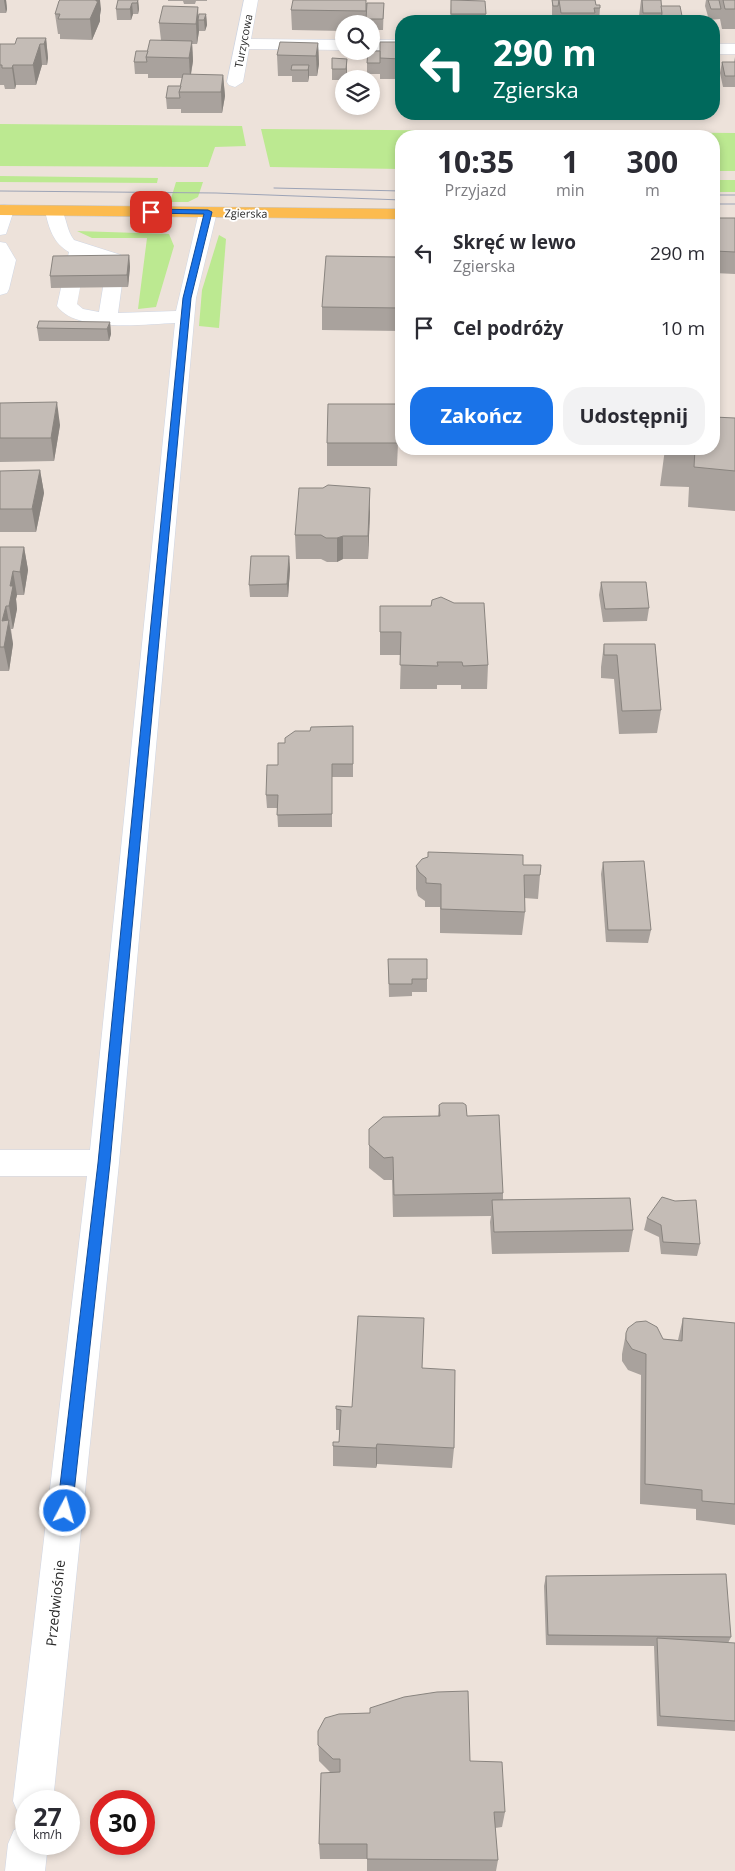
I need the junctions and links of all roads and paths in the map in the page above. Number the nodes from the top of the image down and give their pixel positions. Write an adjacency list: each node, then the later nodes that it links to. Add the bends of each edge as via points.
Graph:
1 (251, 0): 2 (street, Turzycowa)
2 (243, 44): 3 (street); 8 (street, Turzycowa)
3 (335, 45)
4 (380, 45): 5 (street)
5 (395, 45)
6 (720, 49): 7 (street)
7 (735, 49)
8 (235, 82)
9 (2, 210): 10 (main road, Zgierska); 13 (street)
10 (54, 211): 11 (main road, Zgierska); 15 (street, via 60,234)
11 (208, 212): 12 (main road, Zgierska); 17 (street, Przedwiośnie, via 190,284)
12 (395, 214)
13 (0, 230)
14 (0, 247): 16 (street, via 6,260)
15 (78, 250): 18 (street, via 114,259); 18 (street, via 67,306 77,314)
16 (0, 289)
17 (186, 317): 18 (street); 20 (street, Przedwiośnie)
18 (108, 319)
19 (0, 1163): 20 (street)
20 (104, 1163): 21 (street, Przedwiośnie)
21 (33, 1790)
22 (27, 1855): 23 (street)
23 (25, 1871)

